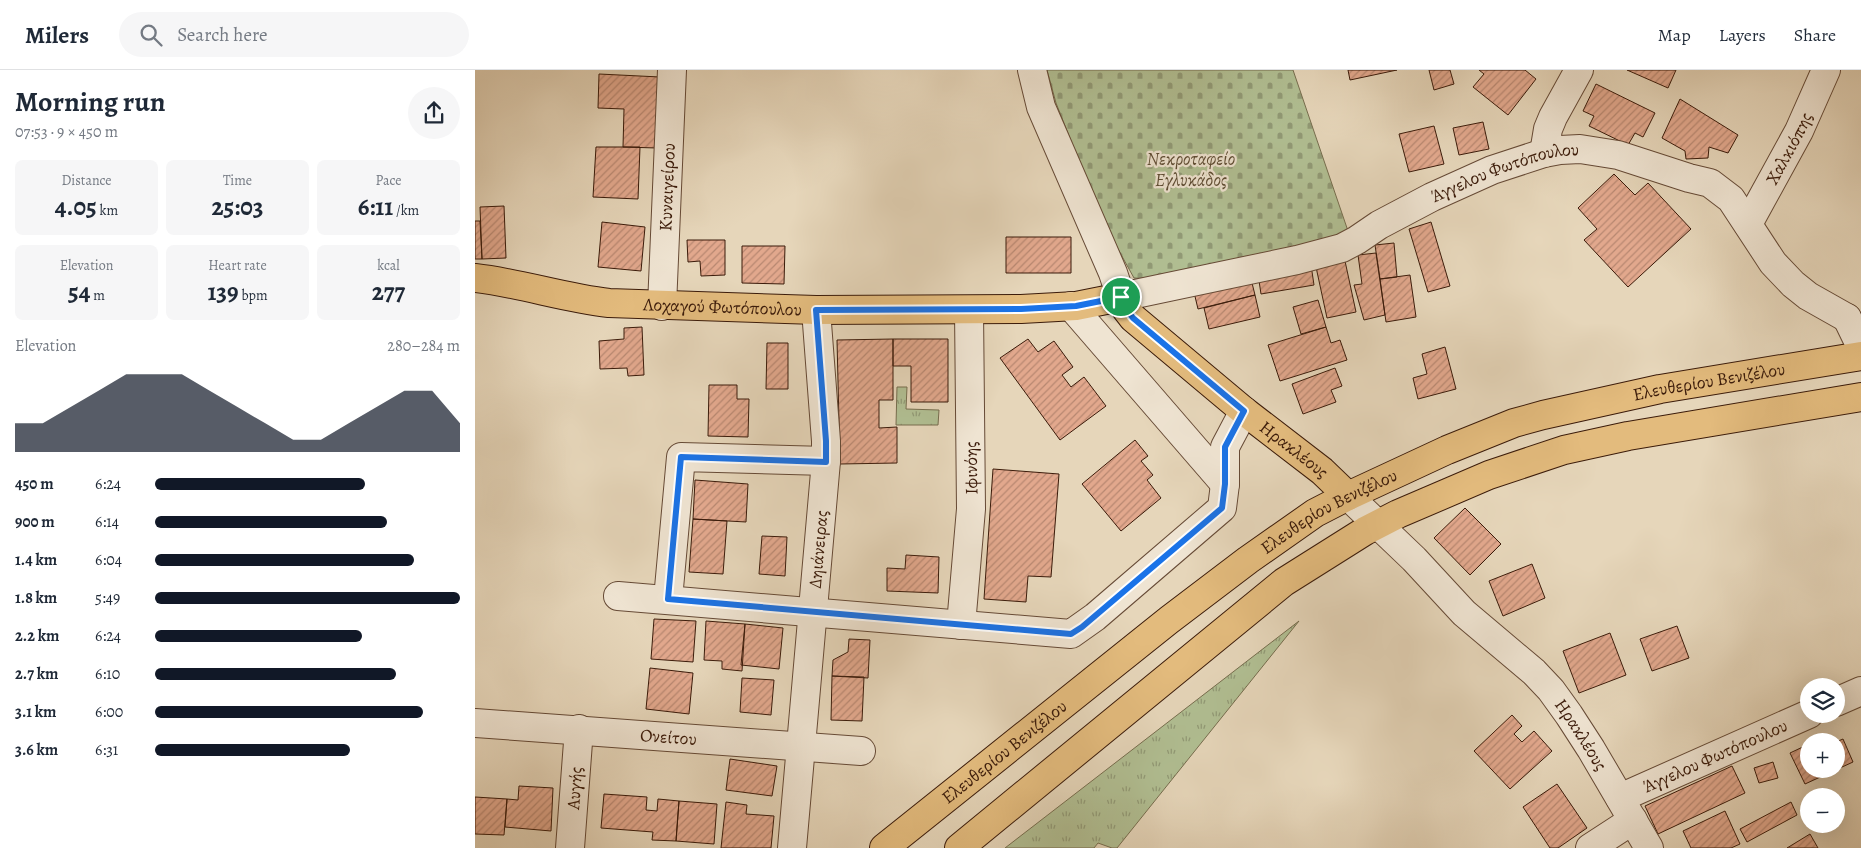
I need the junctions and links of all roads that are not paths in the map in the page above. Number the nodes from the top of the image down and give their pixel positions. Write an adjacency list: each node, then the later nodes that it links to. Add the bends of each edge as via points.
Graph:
1 (672, 70): 9 (street, Κυναιγείρου)
2 (1032, 70): 8 (street, Ηρακλέους, via 1041,107)
3 (1579, 70): 5 (street, via 1553,117)
4 (1826, 70): 6 (street, Χαλκιόπης, via 1799,131)
5 (1544, 153): 6 (street, Άγγελου Φωτόπουλου, via 1571,149 1605,152 1710,184 1731,199); 8 (street, Άγγελου Φωτόπουλου, via 1492,170 1432,196 1342,248)
6 (1748, 224): 13 (street, Άγγελου Φωτόπουλου, via 1773,264 1793,284 1808,296)
7 (475, 278): 9 (main road, Λοχαγού Φωτόπουλου, via 581,300)
8 (1121, 297): 10 (main road, Λοχαγού Φωτόπουλου); 17 (main road, Ηρακλέους, via 1133,318)
9 (662, 306): 11 (main road, Λοχαγού Φωτόπουλου)
10 (1071, 306): 12 (main road, Λοχαγού Φωτόπουλου); 19 (street)
11 (816, 310): 12 (main road, Λοχαγού Φωτόπουλου); 18 (street, Δηιάνειρας)
12 (969, 310): 25 (street, Ιφινόης, via 971,509)
13 (1854, 315): 14 (street)
14 (1861, 347)
15 (1861, 356): 20 (main road, Ελευθερίου Βενιζέλου, via 1660,389 1543,415 1447,450)
16 (1861, 397): 21 (main road, Ελευθερίου Βενιζέλου, via 1564,450 1466,483)
17 (1244, 411): 19 (street, via 1225,447); 20 (main road, Ηρακλέους, via 1322,470)
18 (826, 462): 23 (street, via 681,457); 24 (street, Δηιάνειρας)
19 (1225, 484): 25 (street, via 1222,508 1071,634)
20 (1348, 496): 21 (street, Ηρακλέους); 36 (main road, Ελευθερίου Βενιζέλου, via 1315,513 1248,560)
21 (1376, 525): 33 (street, Ηρακλέους, via 1464,613 1534,672 1569,714); 37 (main road, Ελευθερίου Βενιζέλου, via 1278,587)
22 (619, 596): 23 (street)
23 (668, 599): 24 (street)
24 (812, 612): 25 (street); 31 (street, Δηιάνειρας)
25 (961, 625)
26 (1861, 691): 27 (street)
27 (1845, 698)
28 (1800, 719): 33 (street, Άγγελου Φωτόπουλου)
29 (475, 723): 30 (street, Ονείτου)
30 (579, 729): 31 (street, Ονείτου); 34 (street, Αυγής)
31 (800, 746): 32 (street, Ονείτου); 35 (street, Δηιάνειρας)
32 (861, 750)
33 (1626, 809): 38 (street, Άγγελου Φωτόπουλου); 39 (street, Ηρακλέους)
34 (570, 848)
35 (792, 848)
36 (883, 848)
37 (959, 848)
38 (1590, 848)
39 (1649, 848)

